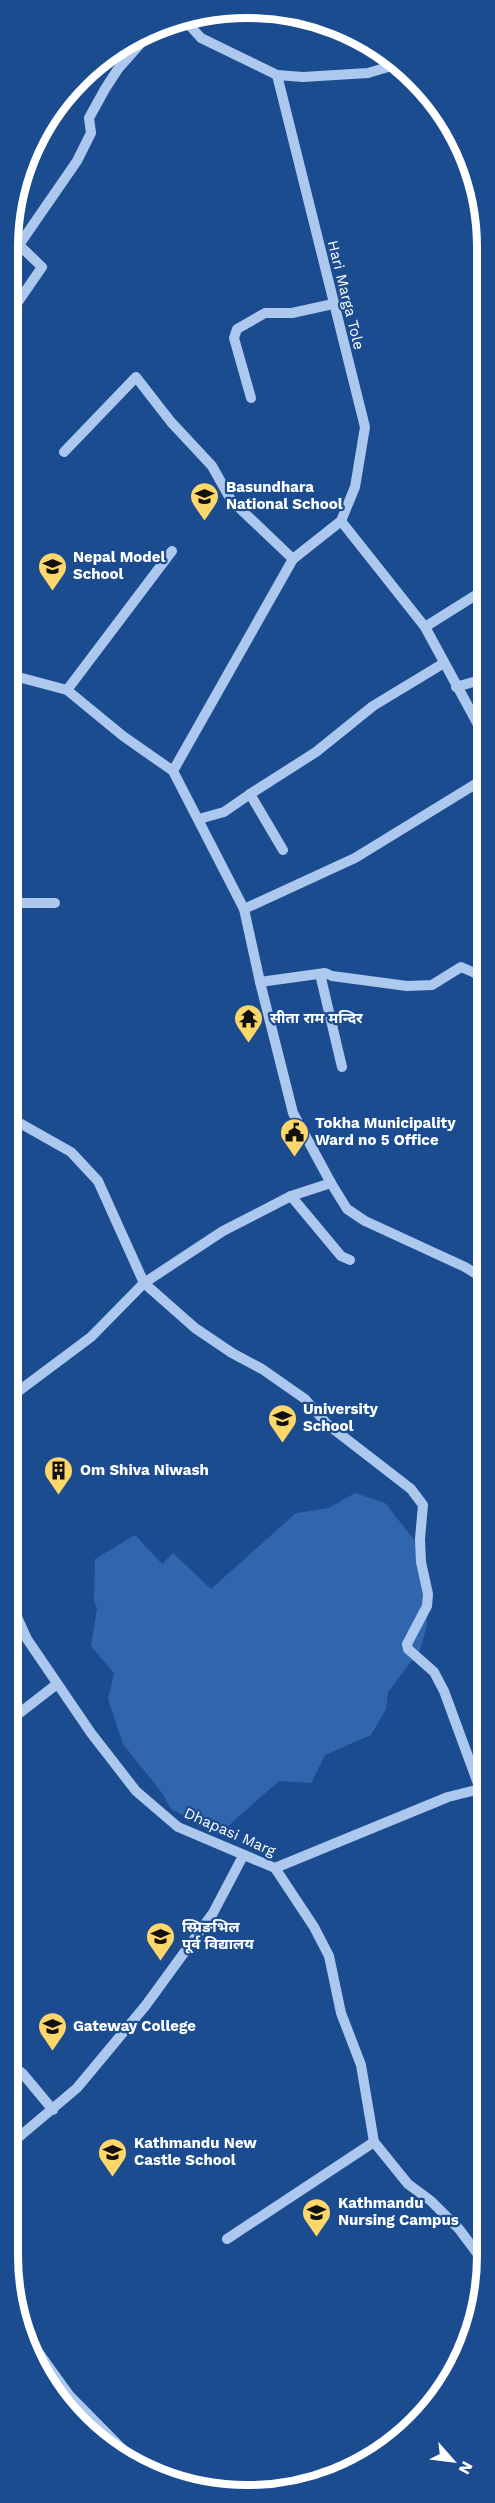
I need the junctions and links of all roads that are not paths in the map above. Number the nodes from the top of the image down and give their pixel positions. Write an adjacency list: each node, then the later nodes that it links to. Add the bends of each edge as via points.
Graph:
1 (190, 26): 4 (street, via 201,38)
2 (138, 46): 5 (street, via 118,69 89,118 91,133 77,161 19,244 42,267)
3 (389, 67): 4 (street, via 368,73)
4 (277, 75): 6 (street, Hari Marga Tole)
5 (18, 302)
6 (333, 304): 7 (street, via 265,314 237,329 234,338); 9 (street, Hari Marga Tole, via 365,427 356,487)
7 (251, 398)
8 (64, 452): 11 (street, via 136,377 212,466 231,500)
9 (341, 521): 11 (street); 13 (street)
10 (172, 550): 18 (street)
11 (293, 559): 20 (street)
12 (477, 594): 13 (street)
13 (425, 627): 14 (street)
14 (444, 663): 17 (street); 22 (street, via 374,706 316,752)
15 (18, 679): 18 (street)
16 (477, 681): 17 (street)
17 (456, 687): 19 (street)
18 (67, 690): 20 (street)
19 (477, 724)
20 (173, 771): 23 (street)
21 (477, 783): 27 (street, via 356,858)
22 (250, 794): 23 (street, via 224,812); 24 (street)
23 (199, 819): 27 (street)
24 (283, 850)
25 (18, 903): 26 (street)
26 (55, 903)
27 (244, 909): 30 (street)
28 (320, 974): 29 (street, via 407,986 432,985 461,967); 30 (street); 31 (street)
29 (477, 975)
30 (260, 982): 33 (street, via 293,1113)
31 (342, 1067)
32 (18, 1122): 37 (street, via 71,1152 98,1181)
33 (331, 1183): 34 (street); 36 (street, via 347,1209 365,1221)
34 (291, 1196): 35 (street, via 341,1256); 37 (street, via 223,1231)
35 (350, 1260)
36 (477, 1274)
37 (144, 1283): 38 (street, via 91,1337); 42 (street, via 195,1328 304,1399 327,1424 404,1483 423,1505 421,1562 428,1600 407,1644 434,1672 444,1691)
38 (18, 1392)
39 (18, 1619): 40 (street, Dhapasi Marg)
40 (57, 1684): 41 (street); 44 (street, Dhapasi Marg, via 136,1791 178,1827)
41 (18, 1714)
42 (477, 1781)
43 (477, 1790): 45 (street, via 448,1797)
44 (243, 1856): 45 (street, Dhapasi Marg); 47 (street, via 213,1913 146,2005 77,2088)
45 (275, 1868): 49 (street, Dhapasi Marg, via 329,1956 341,2013 361,2065)
46 (18, 2070): 47 (street)
47 (52, 2110): 48 (street)
48 (18, 2136)
49 (374, 2142): 50 (street); 51 (street, Dhapasi Marg, via 408,2184 432,2201)
50 (227, 2239)
51 (477, 2253)
52 (46, 2364): 53 (street, via 69,2396)
53 (119, 2445)

